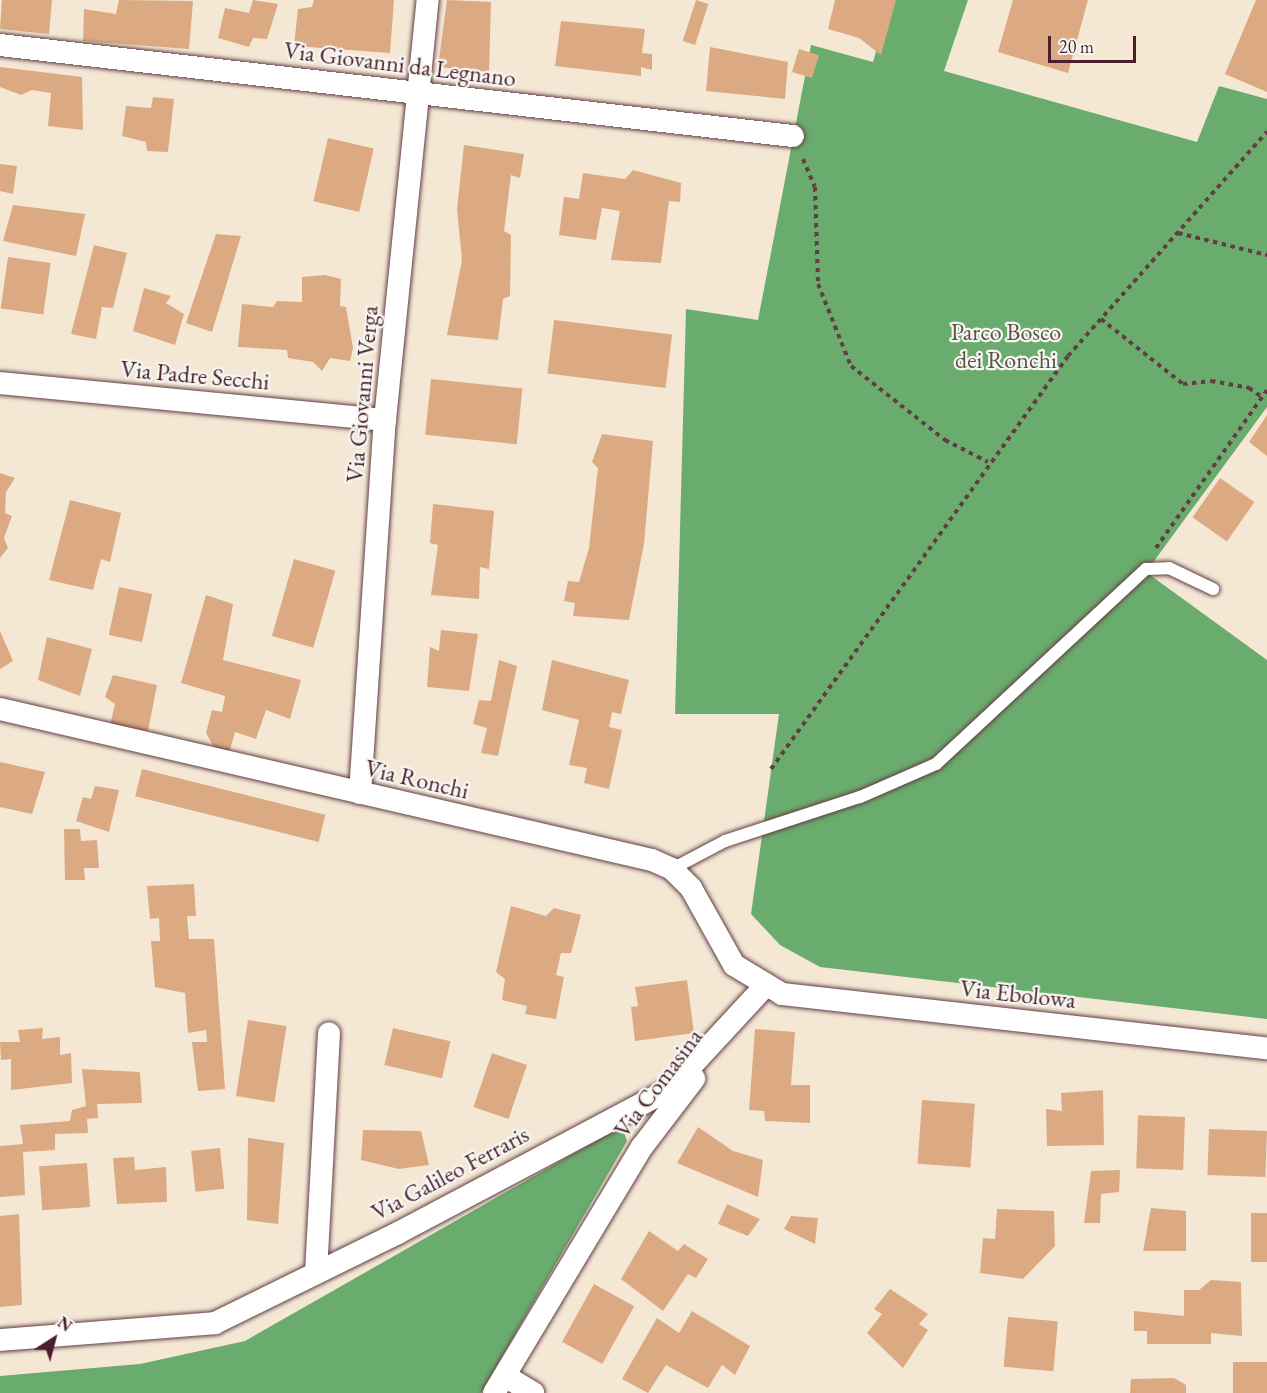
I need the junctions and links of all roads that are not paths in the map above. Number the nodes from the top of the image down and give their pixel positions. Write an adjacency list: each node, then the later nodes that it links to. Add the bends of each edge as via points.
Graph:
1 (428, 0): 3 (street, Via Giovanni Verga)
2 (0, 45): 3 (street, Via Giovanni da Legnano)
3 (419, 94): 4 (street, Via Giovanni da Legnano); 6 (street, Via Giovanni Verga)
4 (793, 136)
5 (0, 383): 6 (street, Via Padre Secchi)
6 (385, 420): 9 (street, Via Giovanni Verga)
7 (1213, 589): 10 (lane, via 1169,568 1137,576 936,764 860,797 725,841)
8 (0, 710): 9 (street, Via Ronchi)
9 (360, 794): 10 (street, Via Ronchi)
10 (672, 869): 11 (street, via 691,888 734,965)
11 (764, 987): 13 (street, Via Ebolowa, via 782,994); 14 (street, Via Comasina, via 670,1089); 17 (street, Via Comasina, via 642,1147)
12 (329, 1033): 15 (street)
13 (1267, 1048)
14 (608, 1119): 15 (street, Via Galileo Ferraris)
15 (316, 1273): 16 (street, Via Galileo Ferraris, via 214,1323)
16 (0, 1340)
17 (500, 1384): 18 (street)
18 (532, 1393)

